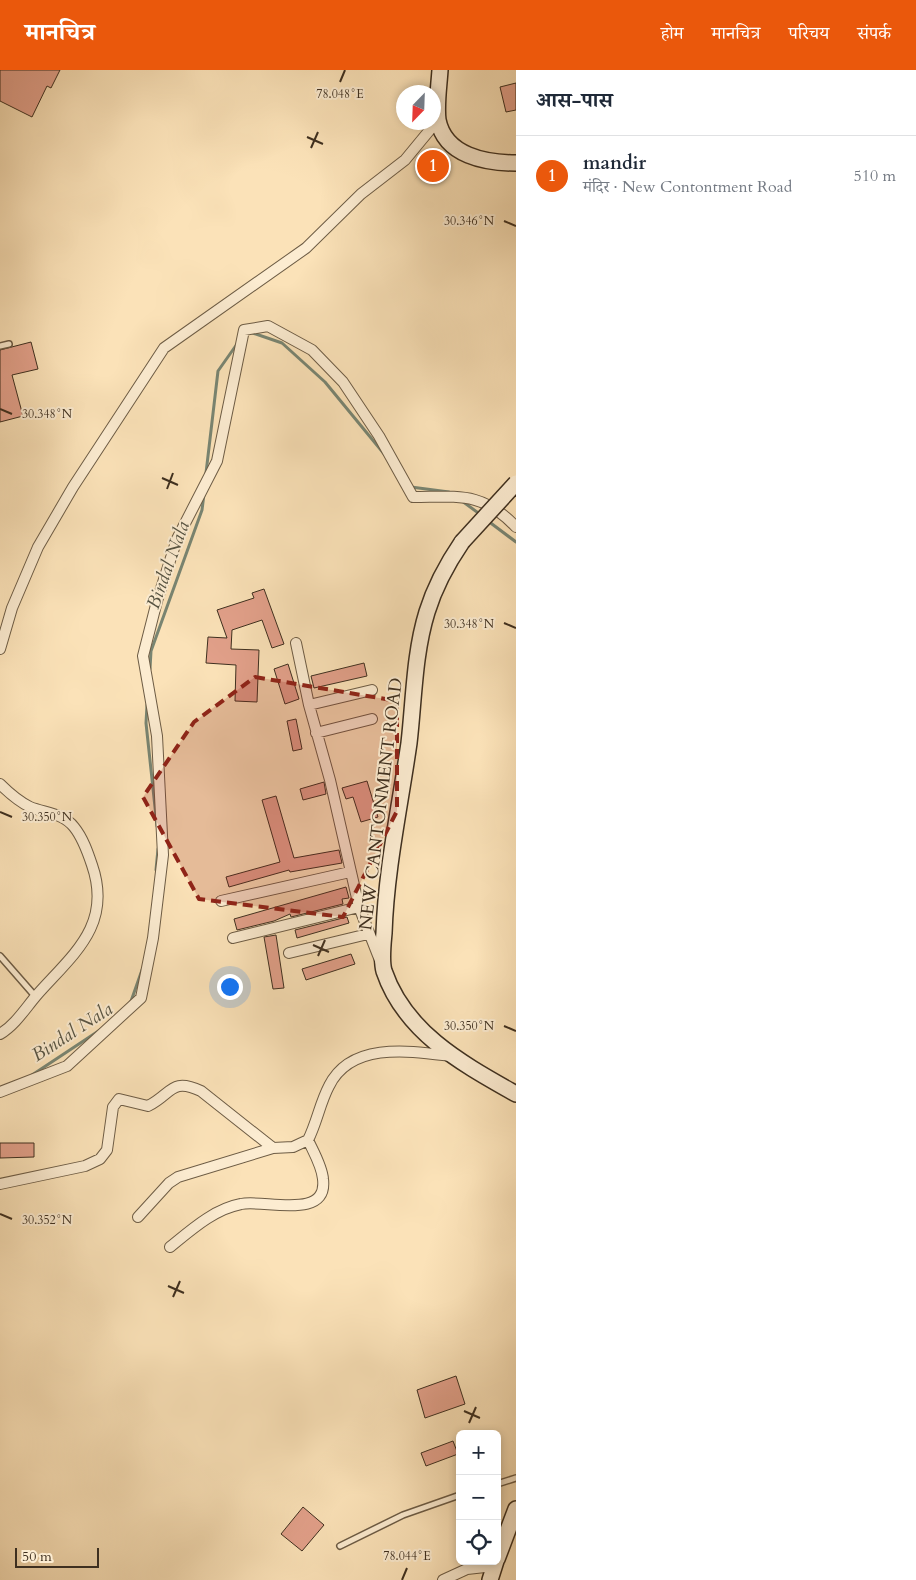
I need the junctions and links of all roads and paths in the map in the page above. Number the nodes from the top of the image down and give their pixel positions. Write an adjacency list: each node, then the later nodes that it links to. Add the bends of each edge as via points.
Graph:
1 (440, 70): 2 (street)
2 (439, 85)
3 (441, 126): 5 (street, via 458,150 479,160)
4 (430, 130): 11 (street, via 405,160 361,194 306,248 164,348 73,487 38,547 12,608)
5 (516, 163)
6 (9, 344): 7 (lane)
7 (0, 346)
8 (516, 483): 24 (street, NEW CANTONMENT ROAD, bridge, via 462,542 447,564 436,588 420,642 384,911)
9 (516, 527): 28 (street, via 502,512 471,497 413,497 379,436 343,382 312,350 268,326 244,330 217,460 177,539 143,656 157,736 163,855 153,938 141,998 67,1066)
10 (296, 643): 13 (street)
11 (0, 649)
12 (372, 690): 13 (street)
13 (309, 704): 15 (street)
14 (372, 719): 15 (street)
15 (316, 734): 17 (street, via 330,780)
16 (0, 784): 25 (street, via 15,798 64,818 74,827 97,881 99,903 86,938 69,962)
17 (350, 872): 18 (street); 19 (street)
18 (221, 901)
19 (358, 907): 20 (street); 21 (street)
20 (368, 934): 22 (street); 24 (street)
21 (232, 938)
22 (289, 953)
23 (0, 956): 25 (lane)
24 (384, 970): 27 (street, NEW CANTONMENT ROAD, via 406,1012 421,1031)
25 (36, 996): 26 (street)
26 (0, 1034)
27 (451, 1056): 29 (street, NEW CANTONMENT ROAD); 30 (street, NEW CANTONMENT ROAD, via 396,1050 355,1061 339,1071 329,1086)
28 (0, 1092)
29 (516, 1094)
30 (308, 1140): 31 (street, via 293,1147); 34 (street, via 323,1178 317,1199 300,1206 252,1203 226,1208)
31 (272, 1148): 32 (street, via 201,1091 180,1085 148,1106 124,1099 116,1102 108,1150 92,1164); 33 (street, via 168,1182)
32 (0, 1184)
33 (138, 1217)
34 (170, 1247)
35 (516, 1478): 36 (lane)
36 (501, 1483)
37 (456, 1496): 40 (lane, via 403,1515)
38 (516, 1509): 39 (street)
39 (512, 1531): 41 (street)
40 (340, 1546)
41 (495, 1567): 42 (street, via 467,1569)
42 (443, 1580)

